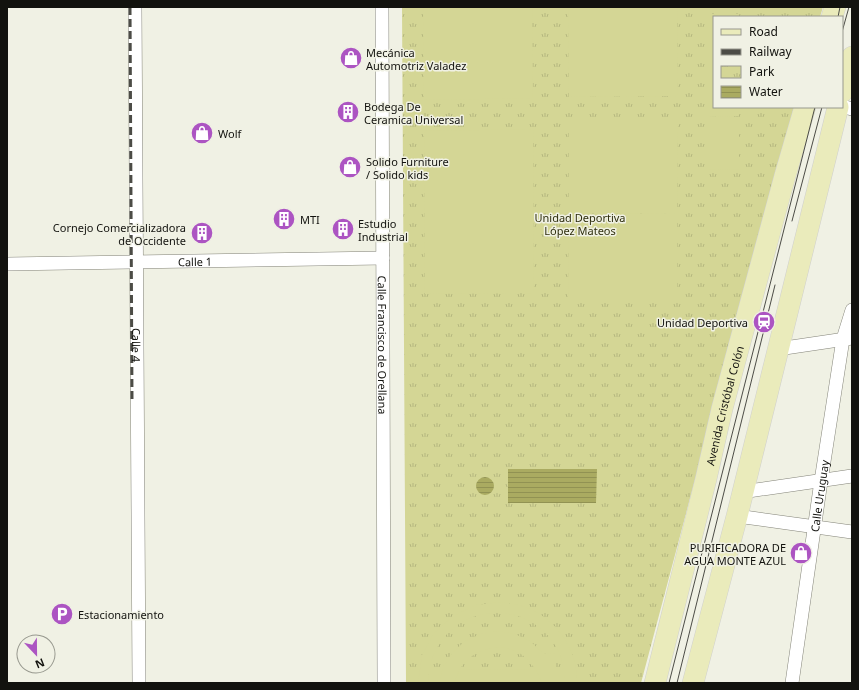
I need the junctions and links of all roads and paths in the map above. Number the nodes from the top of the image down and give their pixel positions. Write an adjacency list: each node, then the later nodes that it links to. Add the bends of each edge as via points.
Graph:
1 (135, 7): 8 (street, Calle 4)
2 (382, 7): 7 (street, Calle Francisco de Orellana)
3 (852, 57): 4 (main road)
4 (843, 88)
5 (805, 108): 21 (main road, Avenida Cristóbal Colón, via 722,409)
6 (838, 108): 12 (main road)
7 (383, 258): 8 (street, Calle 1); 20 (street, Calle Francisco de Orellana)
8 (137, 262): 9 (street, Calle 1); 19 (street, Calle 4)
9 (7, 264)
10 (852, 310): 11 (street, Calle Uruguay)
11 (848, 338): 12 (street); 14 (street, Calle Uruguay)
12 (778, 349): 15 (main road)
13 (852, 476): 14 (street)
14 (821, 481): 15 (street); 17 (street, Calle Uruguay)
15 (742, 492): 16 (main road)
16 (737, 516): 17 (street); 22 (main road)
17 (814, 526): 18 (street); 23 (street, Calle Uruguay)
18 (852, 532)
19 (139, 683)
20 (384, 683)
21 (655, 683)
22 (693, 683)
23 (792, 683)

